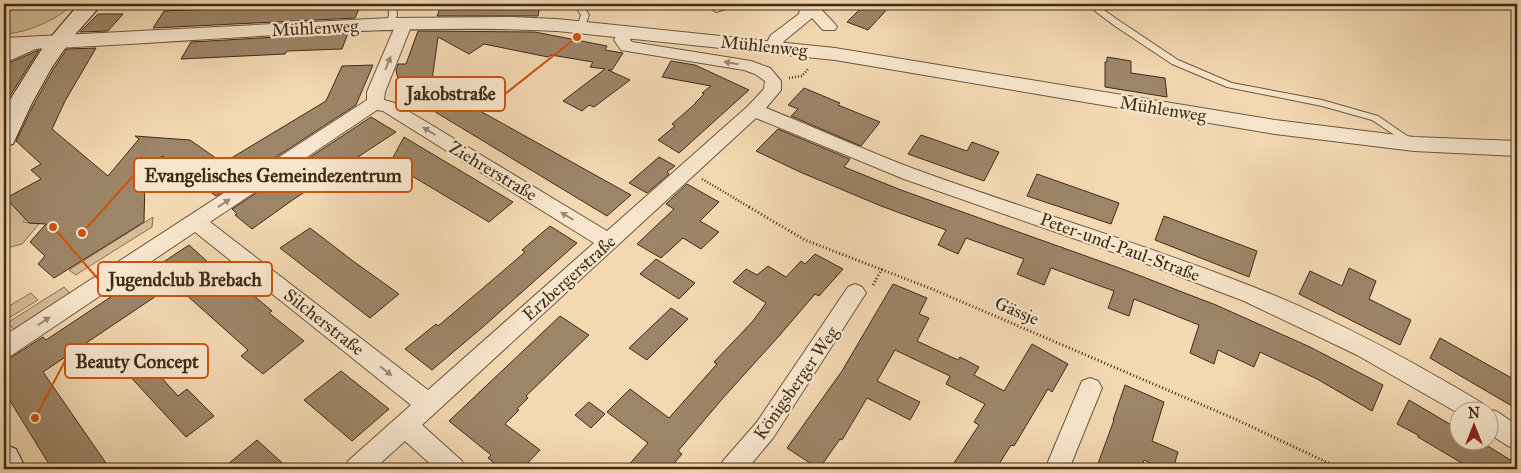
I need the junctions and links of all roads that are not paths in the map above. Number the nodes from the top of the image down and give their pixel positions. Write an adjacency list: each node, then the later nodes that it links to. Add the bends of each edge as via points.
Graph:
1 (91, 4): 12 (main road)
2 (392, 4): 8 (lane)
3 (578, 4): 9 (lane, via 585,16)
4 (710, 4): 5 (lane, via 716,10)
5 (740, 4)
6 (808, 4): 10 (street); 14 (street, via 806,16 777,38)
7 (1095, 4): 19 (lane, via 1118,24 1175,62 1230,85 1322,103 1375,118)
8 (397, 24): 9 (street, Mühlenweg, via 511,23); 12 (street, Mühlenweg); 16 (street, one-way to 8)
9 (581, 27): 11 (street, Mühlenweg)
10 (829, 27)
11 (625, 33): 14 (street, Mühlenweg); 17 (street, Erzbergerstraße, one-way to 11, via 772,90 770,75 745,65 627,46 622,40)
12 (49, 41): 13 (street, Mühlenweg); 15 (street); 18 (main road)
13 (4, 44)
14 (772, 46): 19 (street, Mühlenweg, via 1275,127)
15 (4, 58)
16 (375, 103): 21 (street, one-way to 16); 22 (street, Ziehrerstraße, one-way to 16, via 389,107)
17 (754, 110): 22 (street, Erzbergerstraße); 26 (street, Peter-und-Paul-Straße, via 862,156 1250,295 1315,324)
18 (4, 138)
19 (1414, 144): 20 (street, Mühlenweg)
20 (1517, 149)
21 (196, 222): 24 (street, one-way to 21); 27 (street, Silcherstraße, one-way to 27)
22 (609, 242): 27 (street, Erzbergerstraße)
23 (855, 293): 35 (street, Königsberger Weg, via 765,430)
24 (4, 348)
25 (1090, 388): 36 (street)
26 (1457, 400)
27 (428, 404): 28 (street, Erzbergerstraße)
28 (405, 425): 33 (street, Erzbergerstraße); 34 (street)
29 (1498, 426): 30 (street)
30 (1517, 438)
31 (4, 460): 32 (main road)
32 (10, 469)
33 (357, 469)
34 (453, 469)
35 (732, 469)
36 (1057, 469)

